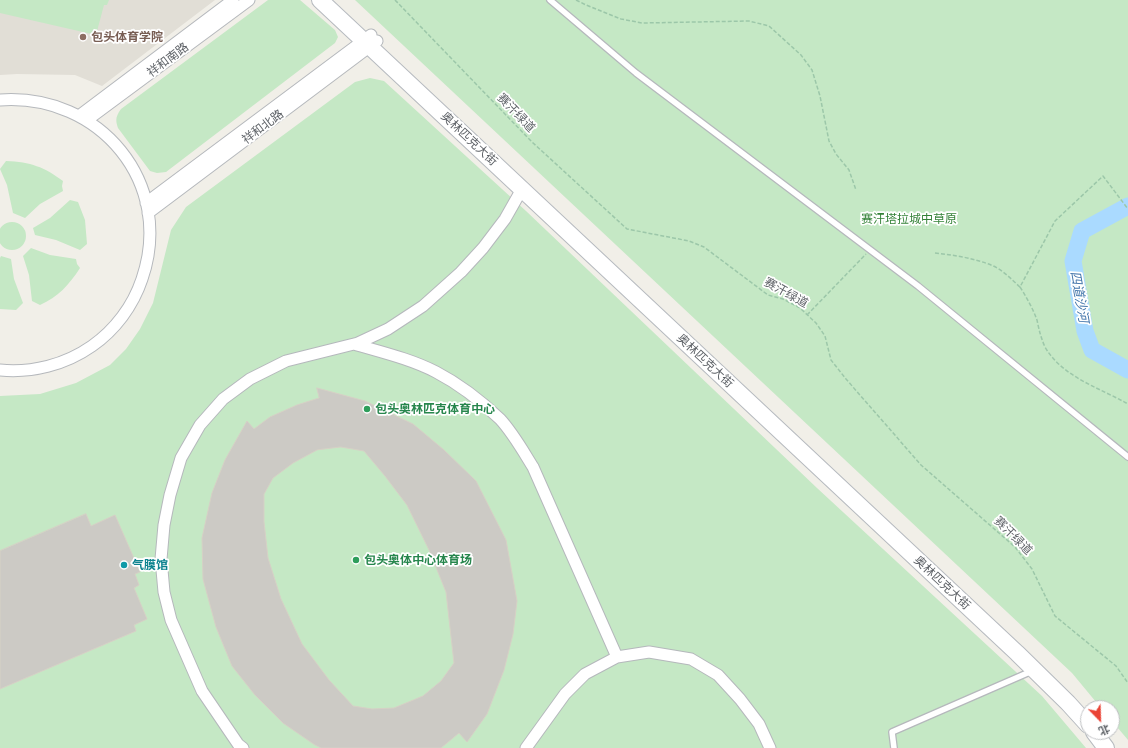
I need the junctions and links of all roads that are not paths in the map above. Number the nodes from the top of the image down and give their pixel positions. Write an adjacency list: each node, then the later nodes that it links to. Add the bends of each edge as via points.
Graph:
1 (233, 0): 8 (street, 祥和南路)
2 (249, 0): 8 (street, 祥和南路)
3 (320, 0): 6 (main road, 奥林匹克大街)
4 (334, 0): 6 (main road, 奥林匹克大街)
5 (550, 0): 13 (lane, via 636,73 918,286)
6 (370, 41): 9 (main road, 奥林匹克大街); 10 (street, 祥和北路); 16 (main road, 奥林匹克大街)
7 (0, 100): 8 (street, via 54,105)
8 (83, 118): 10 (street, via 122,152 136,176)
9 (522, 189): 11 (street, via 505,219 461,272 423,306 388,329); 15 (main road, 奥林匹克大街)
10 (147, 208): 12 (street, via 150,244 145,271 134,298 118,322 97,342 66,360 31,370)
11 (354, 344): 14 (street, via 398,357 435,372 470,394 500,420 533,467); 18 (street, via 286,361 250,379 224,399 200,425 181,458 170,495 164,525 162,559 164,592 171,620 202,692)
12 (0, 370)
13 (1128, 457)
14 (617, 657): 19 (street, via 585,674 565,694); 20 (street, via 649,652 691,659 718,675 760,724)
15 (1034, 670): 17 (main road, 奥林匹克大街); 21 (lane, via 892,732)
16 (1080, 702)
17 (1080, 716)
18 (243, 748)
19 (526, 748)
20 (770, 748)
21 (894, 748)

